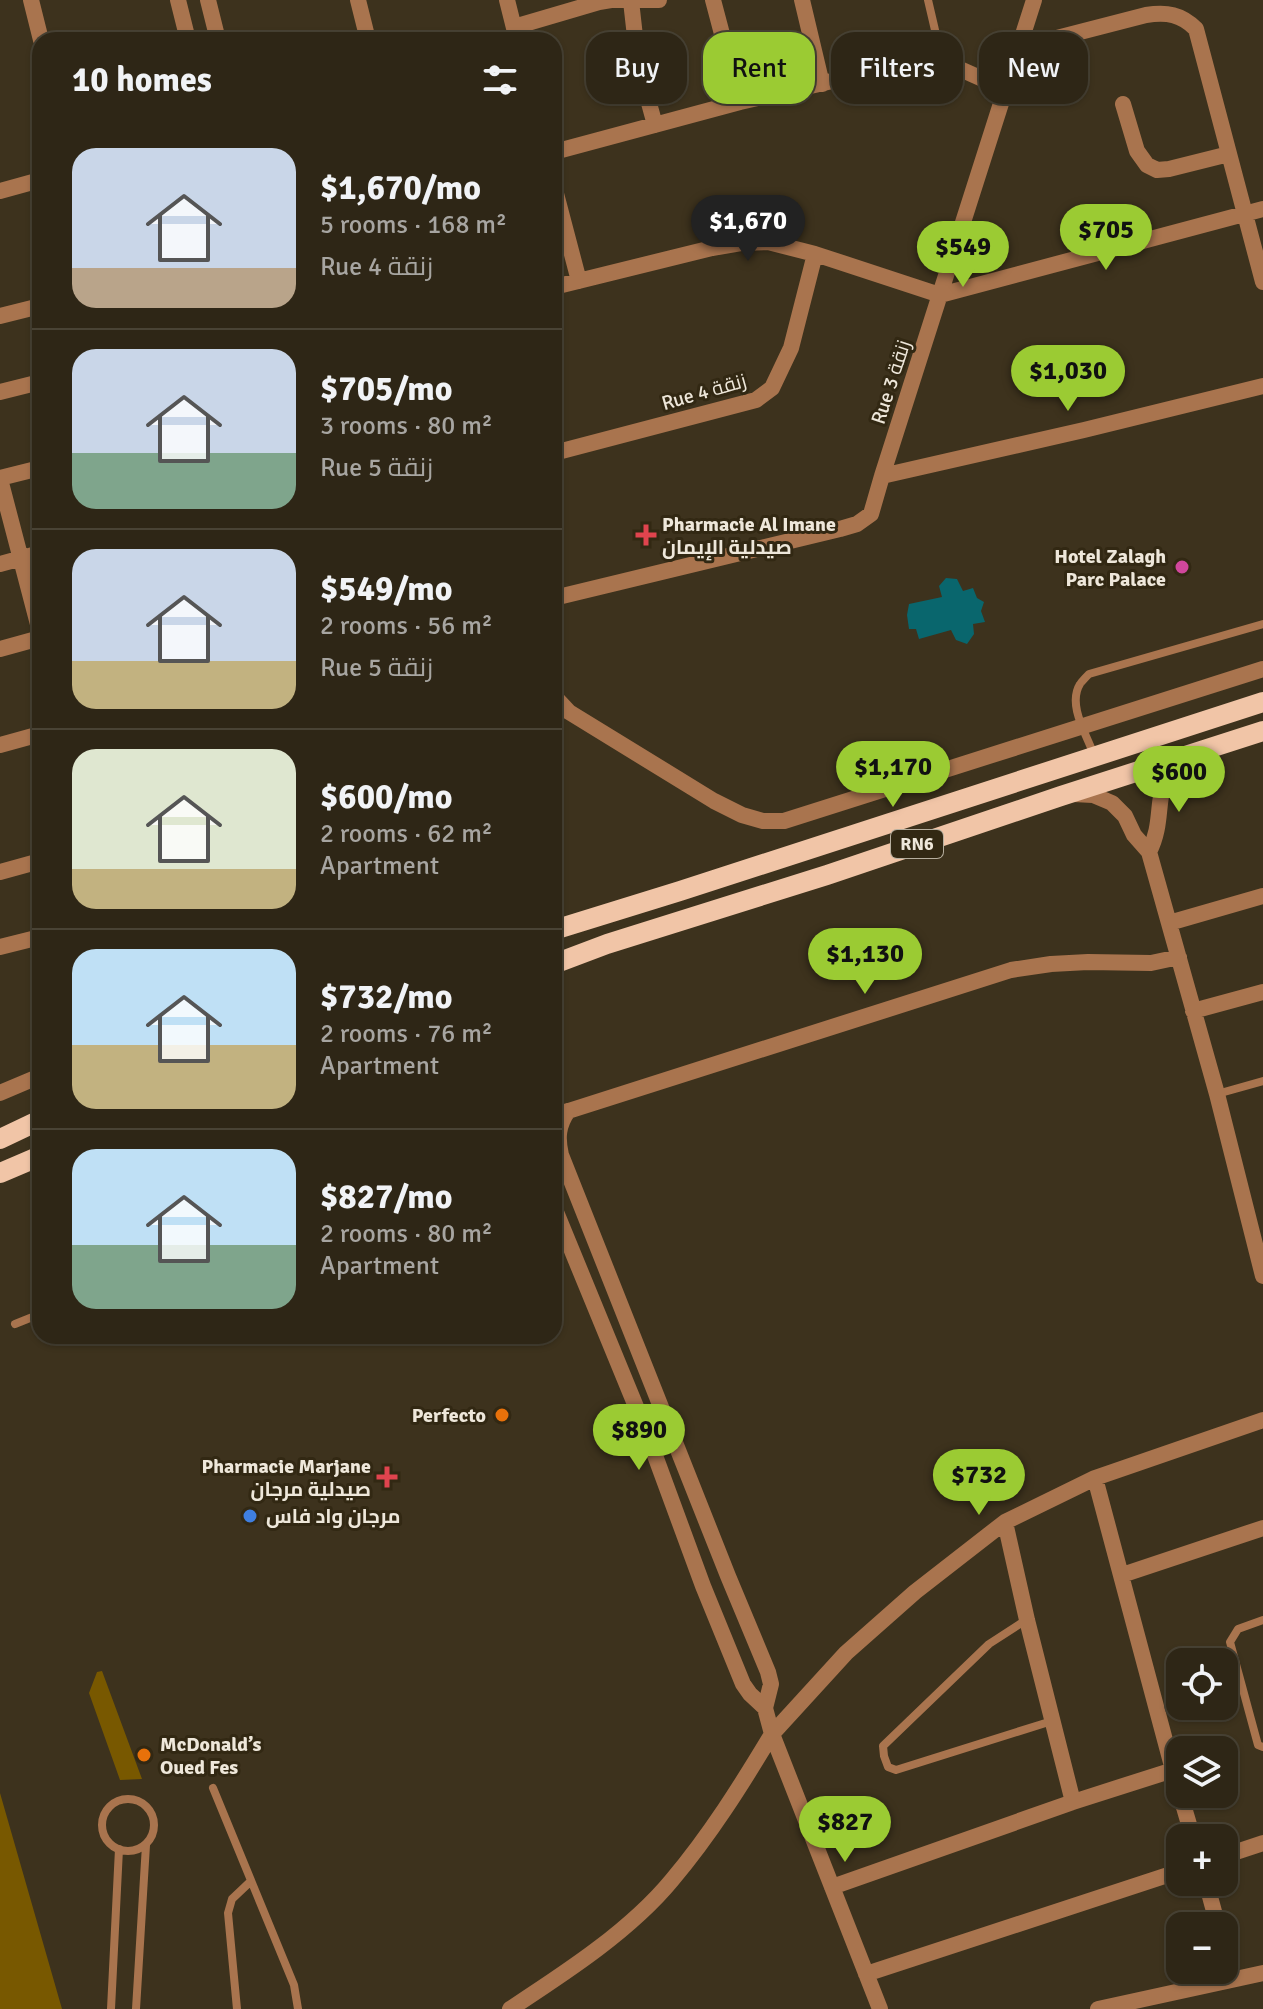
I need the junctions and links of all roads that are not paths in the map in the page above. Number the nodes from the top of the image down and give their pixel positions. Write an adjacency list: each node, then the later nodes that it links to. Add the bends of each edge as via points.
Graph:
1 (31, 0): 14 (street)
2 (178, 0): 15 (street)
3 (208, 0): 16 (street)
4 (358, 0): 17 (street)
5 (507, 0): 18 (street)
6 (605, 0): 12 (street); 19 (street)
7 (659, 0): 12 (street)
8 (713, 0): 20 (street)
9 (802, 0): 25 (street)
10 (928, 0): 21 (lane)
11 (1034, 0): 22 (street, Rue 3 زنقة)
12 (631, 1): 30 (street, via 638,63)
13 (1178, 8): 23 (street); 32 (street, via 1196,29)
14 (39, 32)
15 (186, 32)
16 (216, 32)
17 (366, 32)
18 (515, 32)
19 (520, 32)
20 (721, 32)
21 (935, 32)
22 (1023, 32)
23 (1080, 32)
24 (831, 82): 25 (street)
25 (822, 84): 26 (street)
26 (815, 86)
27 (733, 104): 30 (street)
28 (1000, 104): 42 (street, Rue 3 زنقة)
29 (1123, 104): 32 (street, via 1137,151 1157,170)
30 (655, 125): 31 (street)
31 (562, 150)
32 (1229, 154): 36 (street)
33 (32, 182): 34 (street)
34 (0, 191)
35 (1263, 209): 36 (street)
36 (1245, 214): 40 (street); 42 (street)
37 (562, 216): 39 (street)
38 (815, 254): 39 (street, via 768,242 741,243); 42 (street); 48 (street, Rue 4 زنقة, via 791,348 772,388 756,400)
39 (579, 281): 41 (street)
40 (1263, 282)
41 (562, 285)
42 (940, 295): 50 (street, Rue 3 زنقة)
43 (32, 308): 44 (street)
44 (0, 316)
45 (32, 384): 47 (street)
46 (1263, 386): 50 (street)
47 (0, 392)
48 (562, 451)
49 (32, 470): 51 (street)
50 (882, 476): 55 (street, Rue 3 زنقة, via 871,514 857,524)
51 (0, 479): 53 (street)
52 (32, 555): 53 (street)
53 (22, 558): 54 (street); 56 (street)
54 (0, 564)
55 (562, 596)
56 (32, 601)
57 (1263, 624): 63 (lane, via 1089,674 1076,695)
58 (32, 638): 59 (street)
59 (0, 649)
60 (1263, 669): 63 (street)
61 (1263, 702): 67 (main road, RN6)
62 (562, 705): 63 (street, via 714,801 763,821 825,809)
63 (1084, 727): 67 (lane)
64 (1263, 731): 68 (main road, RN6)
65 (32, 736): 66 (street)
66 (0, 745)
67 (1095, 756): 75 (main road, RN6)
68 (1180, 757): 69 (main road, RN6); 70 (street, via 1162,787 1158,832)
69 (1061, 796): 70 (street, via 1082,793 1112,803); 79 (main road, RN6)
70 (1149, 852): 74 (street)
71 (32, 863): 72 (street)
72 (0, 872)
73 (1263, 896): 74 (street)
74 (1169, 923): 78 (street)
75 (562, 928)
76 (32, 939): 77 (street)
77 (0, 947)
78 (1179, 957): 81 (street); 86 (street, via 1011,970)
79 (562, 961)
80 (1263, 992): 81 (street)
81 (1193, 1011): 85 (street)
82 (32, 1079): 84 (street)
83 (1263, 1081): 85 (lane)
84 (0, 1093)
85 (1217, 1094): 93 (street)
86 (562, 1113)
87 (32, 1124): 88 (main road)
88 (0, 1139)
89 (562, 1158): 103 (street, via 768,1672)
90 (32, 1159): 91 (main road)
91 (0, 1173)
92 (562, 1226): 103 (street, via 743,1684)
93 (1263, 1276)
94 (32, 1317): 95 (lane)
95 (15, 1324)
96 (1263, 1420): 97 (street)
97 (1095, 1478): 98 (street); 100 (street)
98 (1005, 1522): 101 (street); 105 (street, via 846,1653)
99 (1263, 1528): 100 (street)
100 (1122, 1575): 106 (street)
101 (1027, 1620): 104 (street); 104 (lane, via 989,1644 883,1746 884,1756 888,1767 896,1770)
102 (1263, 1620): 107 (lane, via 1238,1629 1230,1642 1258,1745)
103 (765, 1708): 105 (street)
104 (1052, 1721): 110 (street)
105 (772, 1734): 117 (street); 126 (street, via 671,1882 635,1918)
106 (1166, 1743)
107 (1263, 1747)
108 (1166, 1772): 110 (street)
109 (213, 1788): 116 (lane)
110 (1073, 1802): 117 (street)
111 (1263, 1843): 114 (street)
112 (146, 1845): 113 (lane); 113 (lane, via 153,1834 152,1815 143,1803 120,1800 108,1809 102,1824 106,1839); 123 (lane)
113 (119, 1849): 122 (lane)
114 (1238, 1851)
115 (1166, 1876): 119 (street)
116 (251, 1881): 124 (lane, via 232,1899 228,1913); 125 (lane, via 294,1985)
117 (832, 1887): 119 (street)
118 (1263, 1973): 120 (street)
119 (866, 1974): 127 (street)
120 (1238, 1978)
121 (1210, 1984): 128 (street)
122 (111, 2009)
123 (136, 2009)
124 (237, 2009)
125 (298, 2009)
126 (510, 2009)
127 (880, 2009)
128 (1098, 2009)

